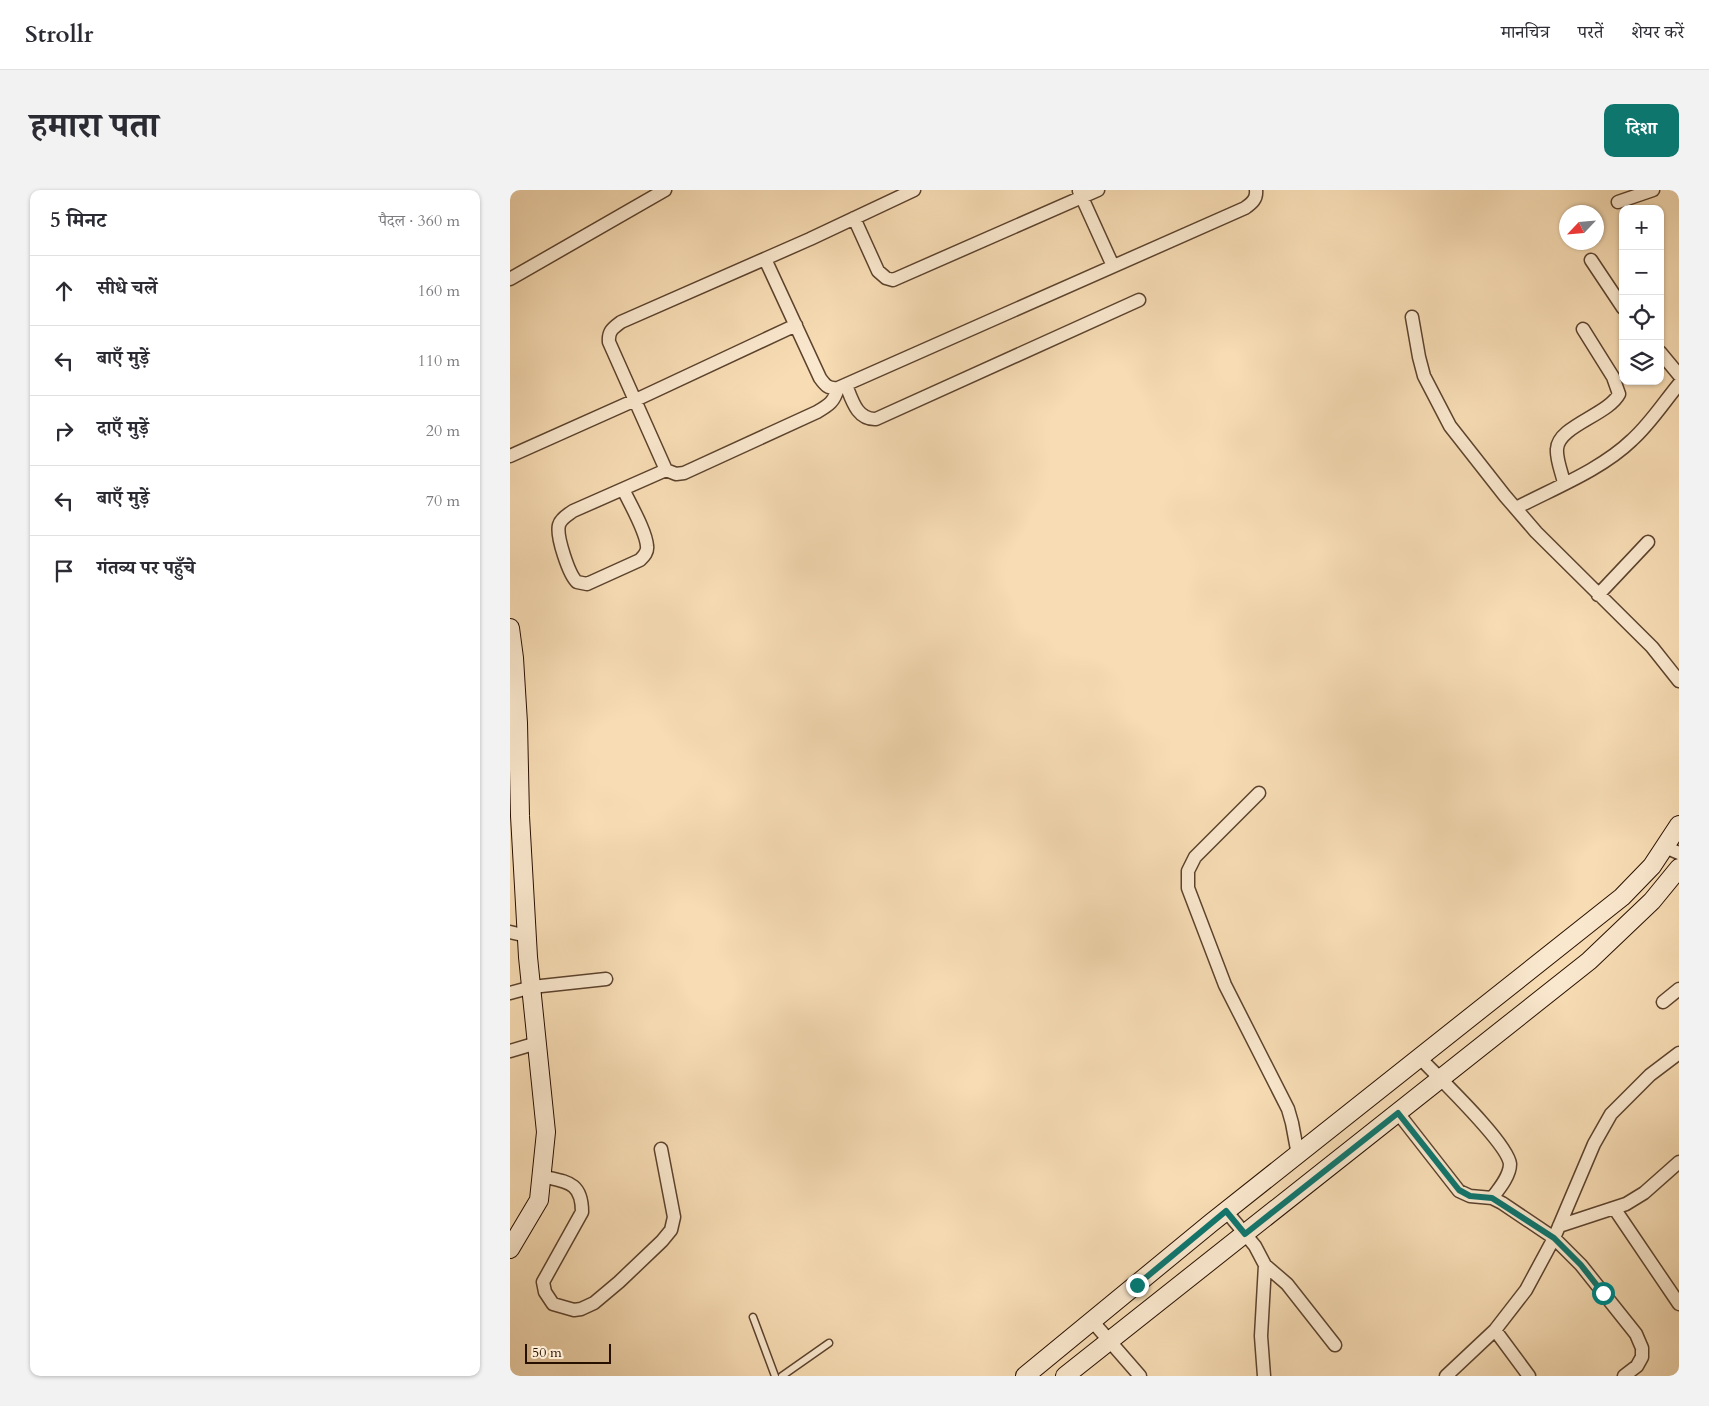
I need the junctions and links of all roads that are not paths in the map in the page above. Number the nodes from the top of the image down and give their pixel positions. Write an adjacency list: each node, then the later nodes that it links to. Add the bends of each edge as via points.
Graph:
1 (665, 190): 12 (street)
2 (914, 190): 8 (street)
3 (1098, 190): 6 (street)
4 (1256, 190): 11 (street, via 1253,202 1245,208)
5 (1652, 190): 7 (street)
6 (1080, 194): 8 (street, via 893,280 878,271); 11 (street)
7 (1618, 202)
8 (854, 218): 9 (street)
9 (765, 259): 16 (street); 22 (street, via 612,328 609,342)
10 (1591, 260): 14 (street)
11 (1113, 266): 21 (street)
12 (510, 279)
13 (1139, 300): 21 (street, via 876,419 862,416)
14 (1619, 302)
15 (1412, 317): 27 (street, via 1424,376 1434,397 1450,426)
16 (796, 325): 21 (street, via 825,386 830,389); 22 (street)
17 (1584, 329): 25 (street, via 1613,377 1619,394 1608,406 1559,440 1557,450)
18 (1664, 357): 19 (street)
19 (1679, 375)
20 (1679, 384): 25 (street, via 1633,439 1605,460)
21 (842, 387): 24 (street, via 835,400 817,412 684,473)
22 (635, 400): 23 (street); 24 (street)
23 (510, 456)
24 (666, 470): 26 (street)
25 (1564, 483): 27 (street)
26 (623, 489): 26 (street, via 643,533 647,547 645,555 587,584 577,582 570,572 558,535 559,524 573,511)
27 (1516, 508): 29 (street)
28 (1648, 542): 29 (street)
29 (1598, 595): 31 (street, via 1652,647)
30 (511, 633): 33 (street, via 518,723)
31 (1679, 681)
32 (1259, 793): 50 (street, via 1195,857 1188,871 1188,888 1225,985 1288,1109)
33 (515, 814): 37 (street)
34 (1679, 825): 35 (street)
35 (1672, 850): 46 (street, via 1622,897)
36 (1679, 868): 47 (street, via 1652,900 1589,961)
37 (518, 934): 39 (street)
38 (606, 979): 39 (street)
39 (532, 987): 41 (street); 43 (street)
40 (1679, 989): 42 (street)
41 (510, 994)
42 (1663, 1002)
43 (537, 1043): 44 (street); 52 (street, via 546,1132)
44 (510, 1051)
45 (1679, 1053): 56 (street, via 1650,1075 1611,1114 1594,1144)
46 (1420, 1058): 47 (street); 50 (street)
47 (1441, 1079): 48 (street); 53 (street, via 1506,1154 1510,1165 1506,1178)
48 (1398, 1113): 53 (street, via 1459,1190 1470,1196); 57 (street)
49 (661, 1150): 52 (street, via 674,1217 671,1230 619,1282 594,1303 581,1309 553,1304 543,1282 582,1212 582,1200 572,1184)
50 (1298, 1155): 55 (street)
51 (1679, 1162): 54 (street, via 1644,1193)
52 (541, 1176): 58 (street, via 539,1200)
53 (1492, 1198): 56 (street)
54 (1614, 1208): 56 (street); 60 (street)
55 (1226, 1211): 57 (street); 62 (street)
56 (1556, 1232): 63 (street, via 1526,1290); 75 (street, via 1636,1334 1642,1357 1638,1366)
57 (1245, 1234): 59 (street); 64 (street)
58 (510, 1249)
59 (1264, 1265): 66 (street, via 1287,1284); 72 (street, via 1261,1336)
60 (1679, 1304)
61 (753, 1317): 67 (lane)
62 (1093, 1322): 64 (street); 69 (street)
63 (1495, 1330): 73 (street); 74 (street)
64 (1110, 1342): 70 (street); 71 (street)
65 (829, 1344): 68 (lane)
66 (1335, 1345)
67 (776, 1376)
68 (782, 1376)
69 (1025, 1376)
70 (1064, 1376)
71 (1140, 1376)
72 (1264, 1376)
73 (1446, 1376)
74 (1529, 1376)
75 (1624, 1376)

